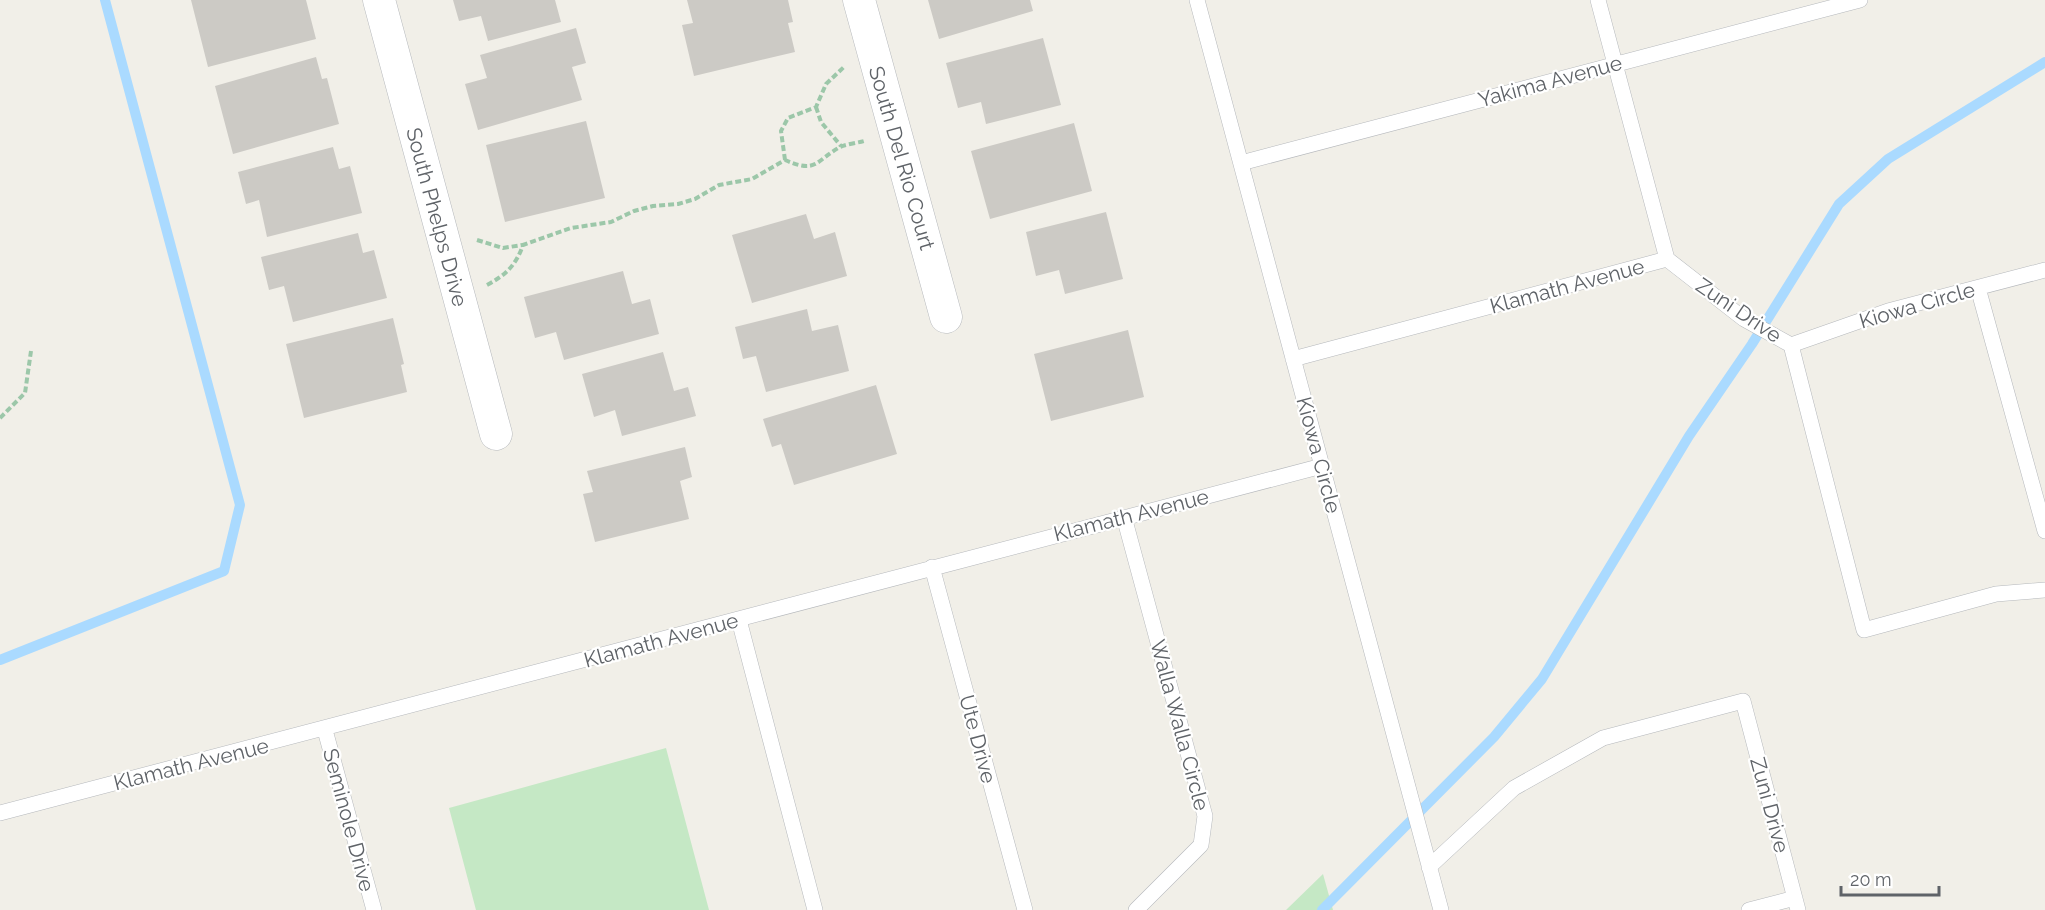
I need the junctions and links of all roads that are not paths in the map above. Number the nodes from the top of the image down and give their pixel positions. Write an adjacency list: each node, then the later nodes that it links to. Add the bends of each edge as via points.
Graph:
1 (379, 0): 14 (street, South Phelps Drive)
2 (858, 0): 11 (street, South Del Rio Court)
3 (1197, 0): 7 (lane, Kiowa Circle)
4 (1598, 0): 6 (lane)
5 (1860, 0): 6 (lane, Yakima Avenue)
6 (1615, 63): 7 (lane, Yakima Avenue); 8 (lane)
7 (1241, 164): 13 (lane, Kiowa Circle)
8 (1667, 259): 12 (lane, Zuni Drive, via 1744,319); 13 (lane, Klamath Avenue)
9 (2045, 270): 10 (lane, Kiowa Circle)
10 (1978, 288): 12 (lane, Kiowa Circle); 17 (lane)
11 (946, 317)
12 (1786, 341): 19 (lane, Zuni Drive, via 1864,630 1996,594)
13 (1293, 359): 15 (lane, Kiowa Circle)
14 (496, 435)
15 (1322, 466): 16 (lane, Klamath Avenue); 23 (lane, Kiowa Circle)
16 (1124, 517): 18 (lane, Klamath Avenue); 28 (lane, Walla Walla Circle, via 1205,816 1201,845)
17 (2045, 531)
18 (932, 567): 20 (lane, Klamath Avenue); 27 (lane, Ute Drive)
19 (2045, 590)
20 (739, 620): 21 (lane, Klamath Avenue); 26 (lane)
21 (325, 730): 22 (lane, Klamath Avenue); 25 (lane, Seminole Drive)
22 (0, 813)
23 (1429, 867): 24 (lane, Zuni Drive, via 1514,788 1603,738 1743,701); 29 (lane, Kiowa Circle)
24 (1796, 904): 30 (lane)
25 (374, 910)
26 (815, 910)
27 (1025, 910)
28 (1136, 910)
29 (1441, 910)
30 (1749, 910)

